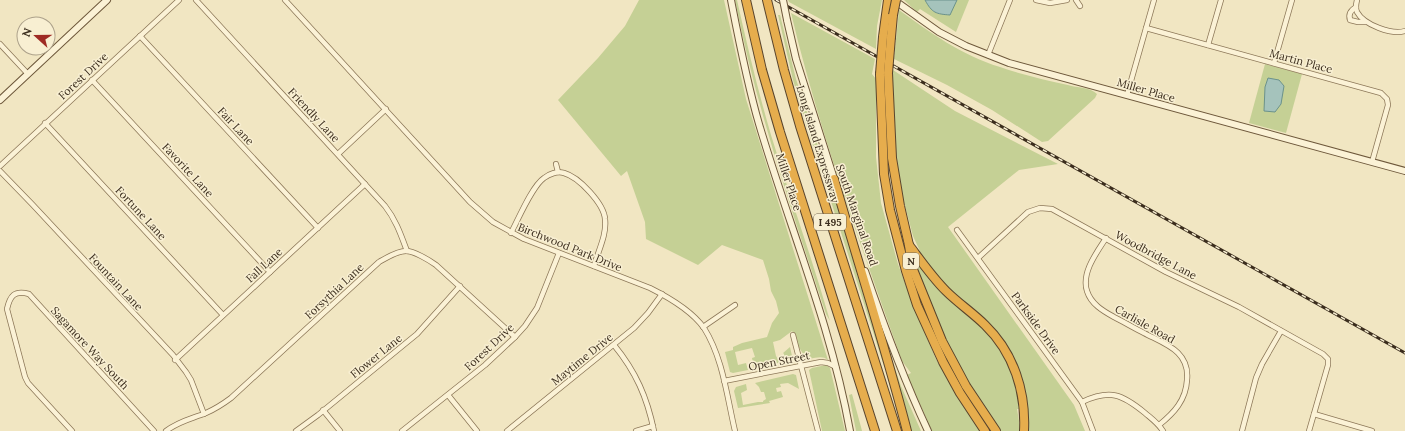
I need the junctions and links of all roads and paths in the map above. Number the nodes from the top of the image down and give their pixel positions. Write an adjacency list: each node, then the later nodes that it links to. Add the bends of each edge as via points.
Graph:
1 (107, 0): 30 (main road)
2 (179, 0): 25 (street, Forest Drive)
3 (196, 0): 37 (street, Friendly Lane)
4 (285, 0): 35 (street, Birchwood Park Drive)
5 (730, 0): 67 (main road, Miller Place, via 759,124 812,282)
6 (746, 0): 68 (highway, I 495, via 780,132)
7 (767, 0): 91 (highway, Long Island Expressway / I 495, via 800,126)
8 (783, 0): 44 (main road, South Marginal Road, bridge, via 796,59)
9 (888, 0): 21 (highway, N)
10 (895, 0): 21 (highway, N, bridge); 28 (main road, Miller Place, via 939,32)
11 (1010, 0): 28 (street)
12 (1036, 0): 13 (street, via 1050,3)
13 (1067, 0)
14 (1076, 0): 19 (street)
15 (1154, 0): 23 (street)
16 (1221, 0): 27 (street)
17 (1292, 0): 29 (street)
18 (1357, 0): 20 (street)
19 (1080, 6)
20 (1356, 7): 22 (street); 22 (street, via 1349,13 1350,20)
21 (889, 14): 31 (highway, N, bridge)
22 (1366, 22): 24 (street, via 1384,29)
23 (1146, 28): 27 (street, Martin Place); 33 (street)
24 (1405, 31)
25 (140, 36): 32 (street, Forest Drive); 46 (street, Fair Lane)
26 (0, 44): 30 (street)
27 (1208, 45): 29 (street, Martin Place)
28 (988, 55): 33 (main road, Miller Place)
29 (1274, 63): 38 (street, Martin Place, via 1376,91 1387,99 1388,105)
30 (27, 73): 34 (main road)
31 (884, 73): 50 (highway, N, via 892,158); 94 (highway, N, via 884,174 890,210 906,271 917,304 943,362)
32 (92, 80): 36 (street, Forest Drive); 55 (street, Favorite Lane)
33 (1127, 95): 38 (main road, Miller Place)
34 (0, 100)
35 (386, 109): 37 (street); 48 (street, Birchwood Park Drive, via 470,202 493,222)
36 (45, 123): 40 (street, Forest Drive); 59 (street, Fortune Lane)
37 (338, 154): 45 (street, Friendly Lane)
38 (1372, 162): 42 (main road, Miller Place)
39 (556, 164): 43 (street)
40 (0, 166)
41 (0, 171): 65 (street, Fountain Lane)
42 (1405, 171)
43 (558, 172): 48 (street, via 543,179 536,187); 54 (street, via 575,179 595,198 604,213 606,229)
44 (834, 178): 92 (highway); 93 (main road, South Marginal Road, via 887,335)
45 (365, 184): 46 (street, Fall Lane); 51 (street, Friendly Lane, via 392,214)
46 (318, 228): 55 (street, Fall Lane)
47 (957, 230): 53 (street, Parkside Drive)
48 (511, 233): 52 (street, Birchwood Park Drive)
49 (1106, 238): 53 (street, Woodbridge Lane, via 1052,209 1040,208 1023,216); 61 (street, Woodbridge Lane); 75 (street, Carlisle Road, via 1086,276 1091,300 1098,308 1174,348 1185,362 1188,378 1180,404)
50 (909, 245): 95 (highway, N, via 912,267 942,342 966,386); 96 (highway, via 947,292 986,326 1005,350 1021,389)
51 (407, 251): 56 (street, via 430,260); 73 (street, Forsythia Lane, via 379,262 231,398)
52 (559, 253): 54 (street, Birchwood Park Drive); 63 (street, Forest Drive, via 537,308)
53 (978, 258): 71 (street, Parkside Drive)
54 (594, 266): 57 (street, Birchwood Park Drive)
55 (270, 272): 59 (street, Fall Lane)
56 (460, 286): 63 (street); 72 (street, Flower Lane, via 416,334)
57 (662, 294): 60 (street, Birchwood Park Drive, via 685,309); 64 (street, Maytime Drive, via 634,328)
58 (735, 306): 60 (street)
59 (223, 315): 65 (street, Fall Lane)
60 (703, 328): 69 (street, Birchwood Park Drive, via 718,357)
61 (1281, 331): 74 (street, Woodbridge Lane, via 1328,359); 99 (street, via 1256,378)
62 (793, 335): 66 (street)
63 (515, 337): 70 (street, Forest Drive)
64 (614, 345): 76 (street, via 639,381); 84 (street, Maytime Drive)
65 (175, 360): 73 (street, Fountain Lane, via 191,380)
66 (801, 365): 67 (street, Open Street, via 822,362); 69 (street, Open Street); 87 (street)
67 (836, 367): 88 (main road, Miller Place)
68 (855, 369): 89 (highway); 90 (highway, I 495)
69 (724, 381): 86 (street, Birchwood Park Drive)
70 (448, 394): 82 (street, Forest Drive); 83 (street)
71 (1082, 402): 75 (street, via 1098,395 1117,396 1131,402); 97 (street, Parkside Drive)
72 (323, 410): 80 (street, Flower Lane); 81 (street)
73 (204, 414): 79 (street, Forsythia Lane, via 180,422)
74 (1314, 414): 100 (street); 101 (street)
75 (1159, 425): 98 (street)
76 (654, 429): 85 (street)
77 (72, 431): 78 (street, Sagamore Way South, via 25,377 7,309 9,300 17,293 29,294)
78 (154, 431)
79 (166, 431)
80 (296, 431)
81 (340, 431)
82 (402, 431)
83 (477, 431)
84 (507, 431)
85 (636, 431)
86 (735, 431)
87 (818, 431)
88 (850, 431)
89 (870, 431)
90 (875, 431)
91 (897, 431)
92 (907, 431)
93 (928, 431)
94 (985, 431)
95 (996, 431)
96 (1024, 431)
97 (1093, 431)
98 (1162, 431)
99 (1242, 431)
100 (1309, 431)
101 (1372, 431)

